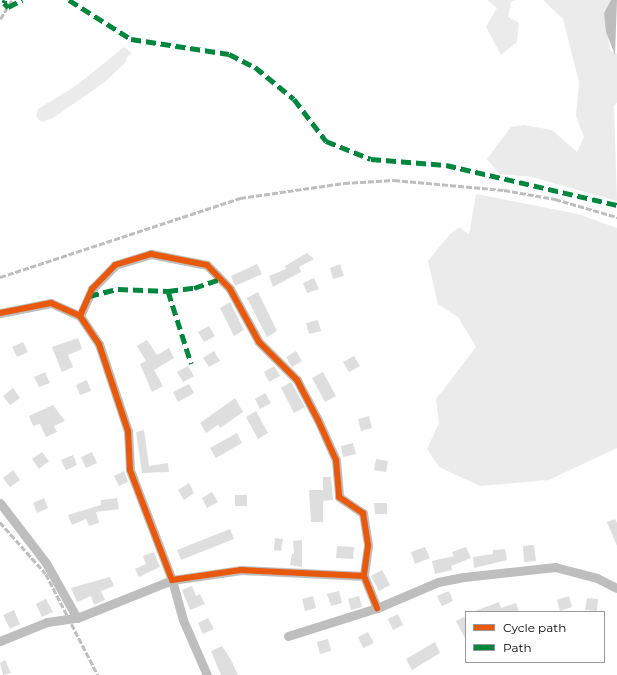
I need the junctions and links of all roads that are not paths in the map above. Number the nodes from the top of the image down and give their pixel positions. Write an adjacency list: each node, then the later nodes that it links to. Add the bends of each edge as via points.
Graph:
1 (0, 313): 2 (street, via 51,303)
2 (80, 316): 4 (street, via 92,289 115,265 151,254 207,265 230,289 259,342 297,380 318,420 336,460 339,497 363,513 368,546); 5 (street, via 99,344 117,392 128,431 130,470)
3 (0, 503): 8 (street, via 46,563)
4 (364, 576): 5 (street, via 241,570); 7 (street)
5 (172, 580): 8 (street); 11 (street, via 183,620)
6 (617, 588): 7 (street, via 597,578 555,567 438,582)
7 (377, 608): 9 (street)
8 (77, 618): 10 (street, via 47,622)
9 (288, 636)
10 (0, 641)
11 (207, 675)

